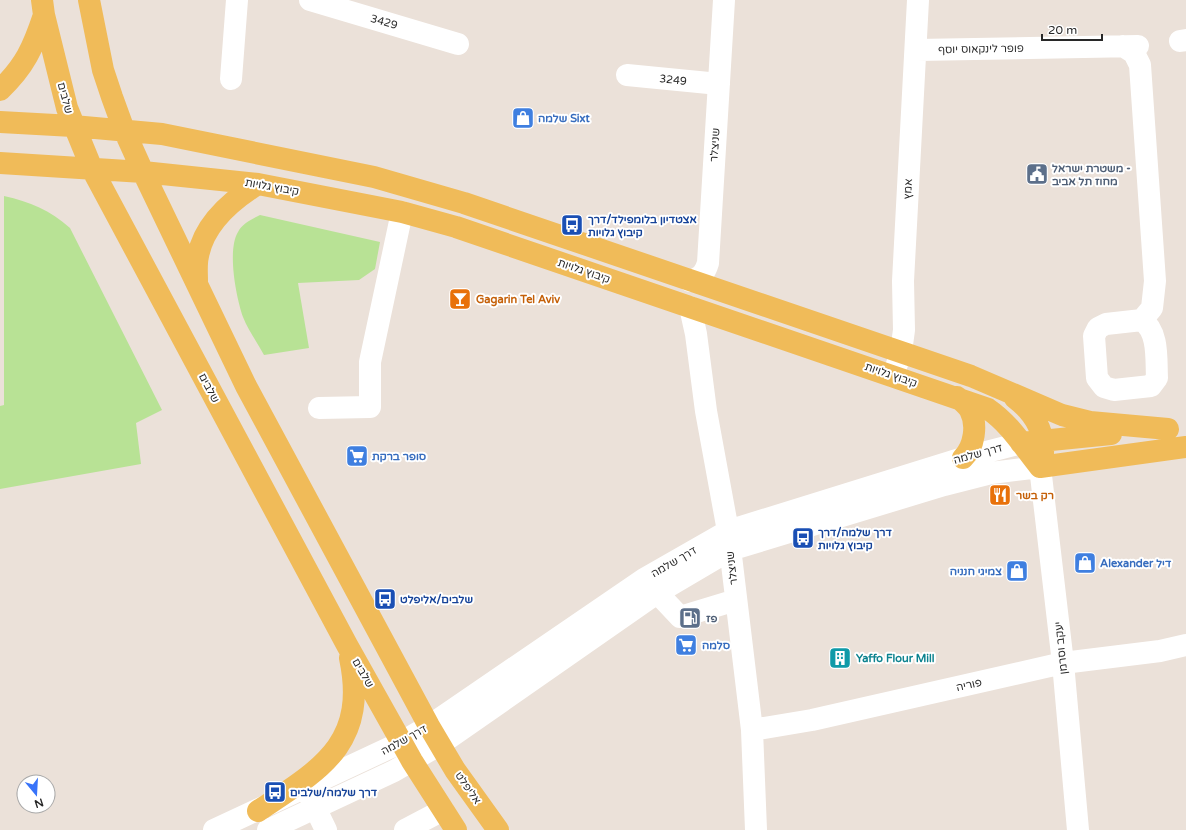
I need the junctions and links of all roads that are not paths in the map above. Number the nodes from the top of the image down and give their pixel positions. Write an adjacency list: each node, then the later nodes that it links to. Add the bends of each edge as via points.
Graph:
1 (89, 0): 15 (main road, via 103,70)
2 (237, 0): 10 (street)
3 (310, 0): 7 (street, 3429)
4 (724, 0): 11 (street, שניצלר)
5 (918, 0): 8 (street, אמץ)
6 (43, 8): 12 (main road, via 34,46 26,60); 14 (main road, שלבים)
7 (458, 44)
8 (917, 50): 24 (street, פופר לינקאוס יוסף, via 1132,46 1140,65 1155,281 1152,308); 25 (street, אמץ)
9 (627, 75): 11 (street, 3249)
10 (231, 79)
11 (719, 84): 22 (street, שניצלר, via 708,263 703,275)
12 (0, 90)
13 (0, 122): 14 (main road)
14 (73, 126): 15 (main road); 17 (main road, שלבים)
15 (124, 130): 18 (main road); 22 (main road, via 162,134 374,177 464,203)
16 (0, 163): 17 (main road, קיבוץ גלויות)
17 (92, 168): 18 (main road, קיבוץ גלויות); 39 (main road, שלבים)
18 (143, 172): 19 (main road, קיבוץ גלויות); 21 (main road)
19 (258, 184): 20 (main road, קיבוץ גלויות); 21 (main road, via 230,204 211,227 198,256)
20 (402, 212): 23 (main road, קיבוץ גלויות, via 456,227); 29 (street, via 370,362 370,407)
21 (197, 281): 43 (main road, via 246,386)
22 (690, 281): 25 (main road)
23 (690, 308): 26 (main road, קיבוץ גלויות); 36 (street, שניצלר)
24 (1142, 320)
25 (901, 352): 26 (street, אמץ); 27 (main road)
26 (893, 376): 28 (main road, קיבוץ גלויות)
27 (1004, 389): 30 (main road, via 1062,415 1090,422); 31 (main road, via 1032,416)
28 (957, 397): 32 (main road, קיבוץ גלויות, via 988,409 1000,417); 34 (main road, via 971,411 973,423 972,440)
29 (319, 408)
30 (1177, 428): 31 (main road, דרך שלמה)
31 (1044, 439): 32 (main road, דרך שלמה); 35 (main road)
32 (1021, 442): 34 (street, דרך שלמה); 35 (main road, קיבוץ גלויות)
33 (1186, 447): 35 (main road, דרך שלמה)
34 (963, 458): 36 (street, דרך שלמה)
35 (1040, 466): 36 (street, דרך שלמה, via 991,473); 41 (street, יעקב וסרמן)
36 (729, 541): 37 (street, דרך שלמה); 38 (street, שניצלר)
37 (651, 586): 38 (street, via 680,617); 43 (street, דרך שלמה)
38 (736, 600): 42 (street, שניצלר)
39 (347, 645): 44 (main road, שלבים); 49 (main road, via 354,692 353,711 342,742 326,762 306,779)
40 (1186, 645): 41 (street, פוריה, via 1160,651)
41 (1063, 663): 42 (street, פוריה, via 812,720); 57 (street, יעקב וסרמן)
42 (752, 730): 56 (street, שניצלר)
43 (434, 736): 44 (street, דרך שלמה); 45 (street, דרך שלמה); 55 (main road, אליפלט)
44 (402, 742): 45 (main road, שלבים); 46 (street, דרך שלמה)
45 (412, 761): 47 (street, דרך שלמה); 48 (main road)
46 (306, 788): 47 (street); 49 (street, דרך שלמה)
47 (316, 809): 51 (street, דרך שלמה); 52 (street)
48 (443, 810): 53 (street); 54 (main road)
49 (258, 811): 50 (street, דרך שלמה)
50 (214, 830)
51 (268, 830)
52 (326, 830)
53 (405, 830)
54 (456, 830)
55 (498, 830)
56 (756, 830)
57 (1078, 830)

